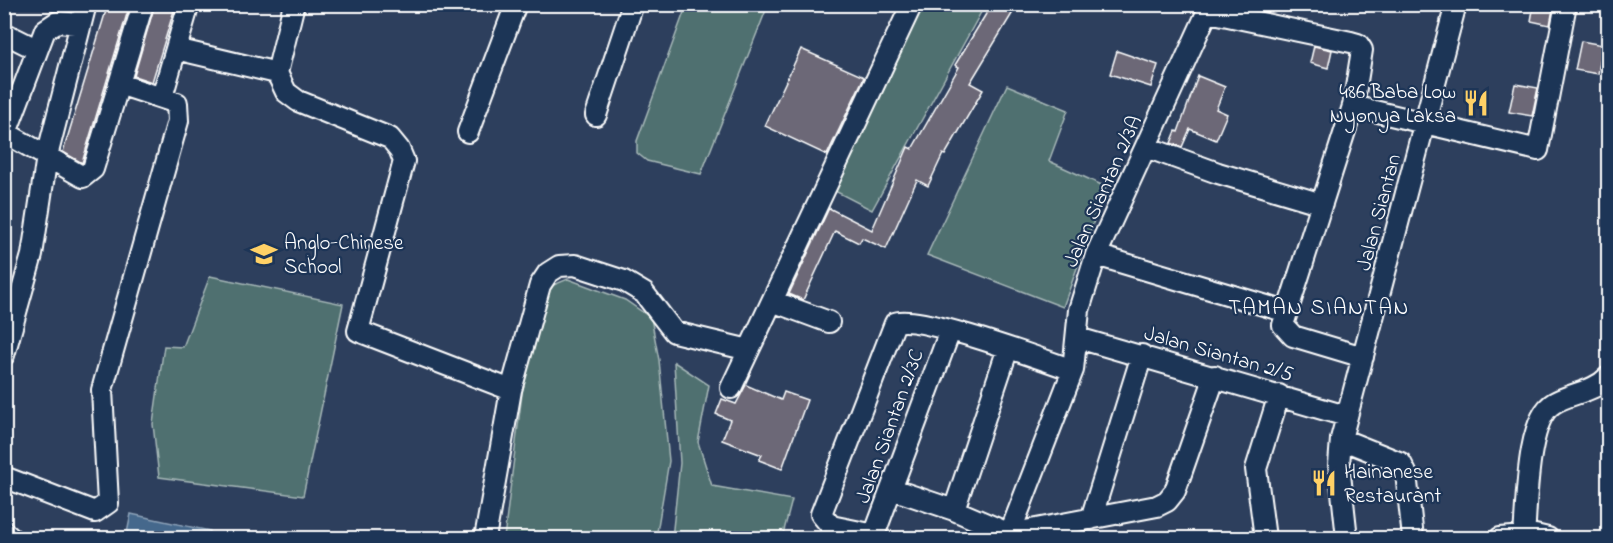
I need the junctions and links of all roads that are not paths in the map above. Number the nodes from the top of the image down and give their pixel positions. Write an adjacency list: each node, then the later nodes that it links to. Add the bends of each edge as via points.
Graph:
1 (86, 4): 11 (street)
2 (143, 4): 16 (street)
3 (189, 4): 14 (street)
4 (294, 4): 15 (street)
5 (516, 4): 21 (street)
6 (633, 4): 19 (street)
7 (912, 4): 26 (street)
8 (1456, 4): 20 (street, Jalan Siantan)
9 (1566, 4): 20 (street, via 1539,150)
10 (1210, 8): 18 (street, via 1358,44 1363,57); 22 (street, Jalan Siantan 2/3A)
11 (81, 24): 13 (street, via 57,22 45,30); 23 (street)
12 (4, 33): 13 (street)
13 (36, 49): 23 (street, via 6,133)
14 (176, 49): 15 (street); 17 (street)
15 (277, 73): 40 (street, via 286,92 298,101 390,138 404,161 358,331)
16 (119, 84): 17 (street); 23 (street, via 90,174 77,175)
17 (162, 97): 44 (street, via 177,103 178,121 102,390 108,503 95,512)
18 (1353, 106): 20 (street); 24 (street)
19 (596, 115)
20 (1426, 124): 35 (street, Jalan Siantan)
21 (468, 132)
22 (1146, 147): 24 (street); 25 (street, Jalan Siantan 2/3A)
23 (47, 156): 34 (street, via 32,255)
24 (1322, 204): 27 (street)
25 (1096, 255): 27 (street); 30 (street, Jalan Siantan 2/3A, via 1079,310)
26 (772, 301): 28 (street); 32 (street)
27 (1287, 312): 35 (street, via 1283,326 1293,336)
28 (829, 322)
29 (950, 331): 31 (street); 45 (street, Jalan Siantan 2/3C); 51 (street, via 908,320 895,323 822,507 824,521 831,526)
30 (1078, 338): 33 (street, Jalan Siantan 2/5); 36 (street, Jalan Siantan 2/3A)
31 (1008, 348): 36 (street); 46 (street)
32 (749, 350): 39 (street); 40 (street, via 674,332 645,293 575,265 559,266 540,285)
33 (1142, 355): 37 (street, Jalan Siantan 2/5); 47 (street)
34 (4, 356)
35 (1363, 357): 42 (street, Jalan Siantan)
36 (1073, 370): 49 (street, Jalan Siantan 2/3A)
37 (1215, 376): 41 (street, Jalan Siantan 2/5); 47 (street, via 1167,501)
38 (1608, 377): 50 (street, via 1588,390 1553,403 1540,417 1534,437)
39 (731, 388)
40 (511, 390): 53 (street)
41 (1280, 395): 42 (street, Jalan Siantan 2/5); 54 (street, via 1256,469)
42 (1346, 416): 43 (street, Jalan Siantan)
43 (1341, 439): 55 (street, Jalan Siantan, via 1339,465); 56 (street, via 1401,464 1406,473)
44 (4, 477)
45 (892, 489): 46 (street); 51 (street, Jalan Siantan 2/3C)
46 (954, 510): 49 (street)
47 (1091, 519): 49 (street)
48 (4, 532): 52 (street)
49 (1009, 536)
50 (1524, 536): 57 (street); 58 (street)
51 (874, 537)
52 (11, 538)
53 (485, 538)
54 (1265, 538)
55 (1347, 538)
56 (1413, 538)
57 (1500, 538)
58 (1548, 538)

